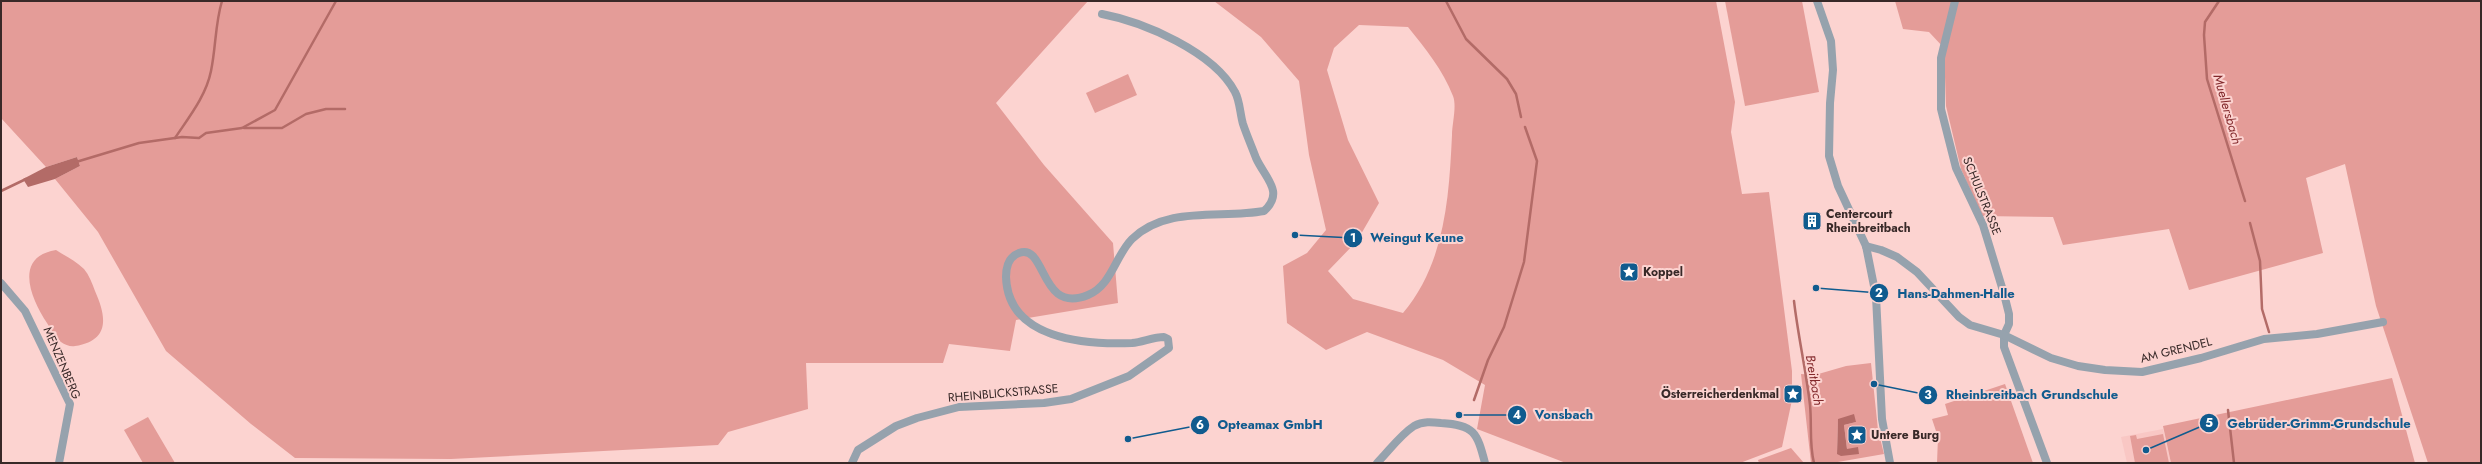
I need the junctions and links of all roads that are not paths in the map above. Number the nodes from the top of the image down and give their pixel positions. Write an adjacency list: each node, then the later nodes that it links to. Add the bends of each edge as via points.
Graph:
1 (1817, 1): 4 (street, via 1831,41 1833,70 1829,156 1838,186)
2 (1955, 1): 7 (street, SCHULSTRASSE, via 1941,58 1941,109 1956,168 1983,225 2004,294 2009,314 2009,324)
3 (1102, 14): 9 (street, RHEINBLICKSTRASSE, via 1138,22 1177,41 1226,78 1236,93 1243,124 1257,159 1275,193 1273,200 1264,211 1224,216 1201,214 1159,221 1131,240 1102,286 1073,300 1062,298 1054,292 1036,259 1029,253 1021,252 1015,255 1006,266 1007,291 1018,314 1032,326 1070,338 1116,342 1132,343 1164,337 1168,339 1169,348 1129,376 1071,399 959,407 917,418 896,426 858,450)
4 (1866, 246): 7 (street, AM GRENDEL, via 1897,257 1917,272 1959,317 1970,325); 12 (street, via 1876,296 1882,419)
5 (1, 283): 8 (street, MENZENBERG, via 25,311 70,404)
6 (2383, 322): 7 (street, AM GRENDEL, via 2317,334 2264,339 2142,372 2078,366 2051,358)
7 (2004, 335): 13 (street, SCHULSTRASSE, via 2004,347)
8 (59, 463)
9 (852, 463)
10 (1377, 463): 11 (street, via 1414,426 1428,422 1456,424 1470,430 1478,439)
11 (1485, 463)
12 (1890, 463)
13 (2047, 463)

